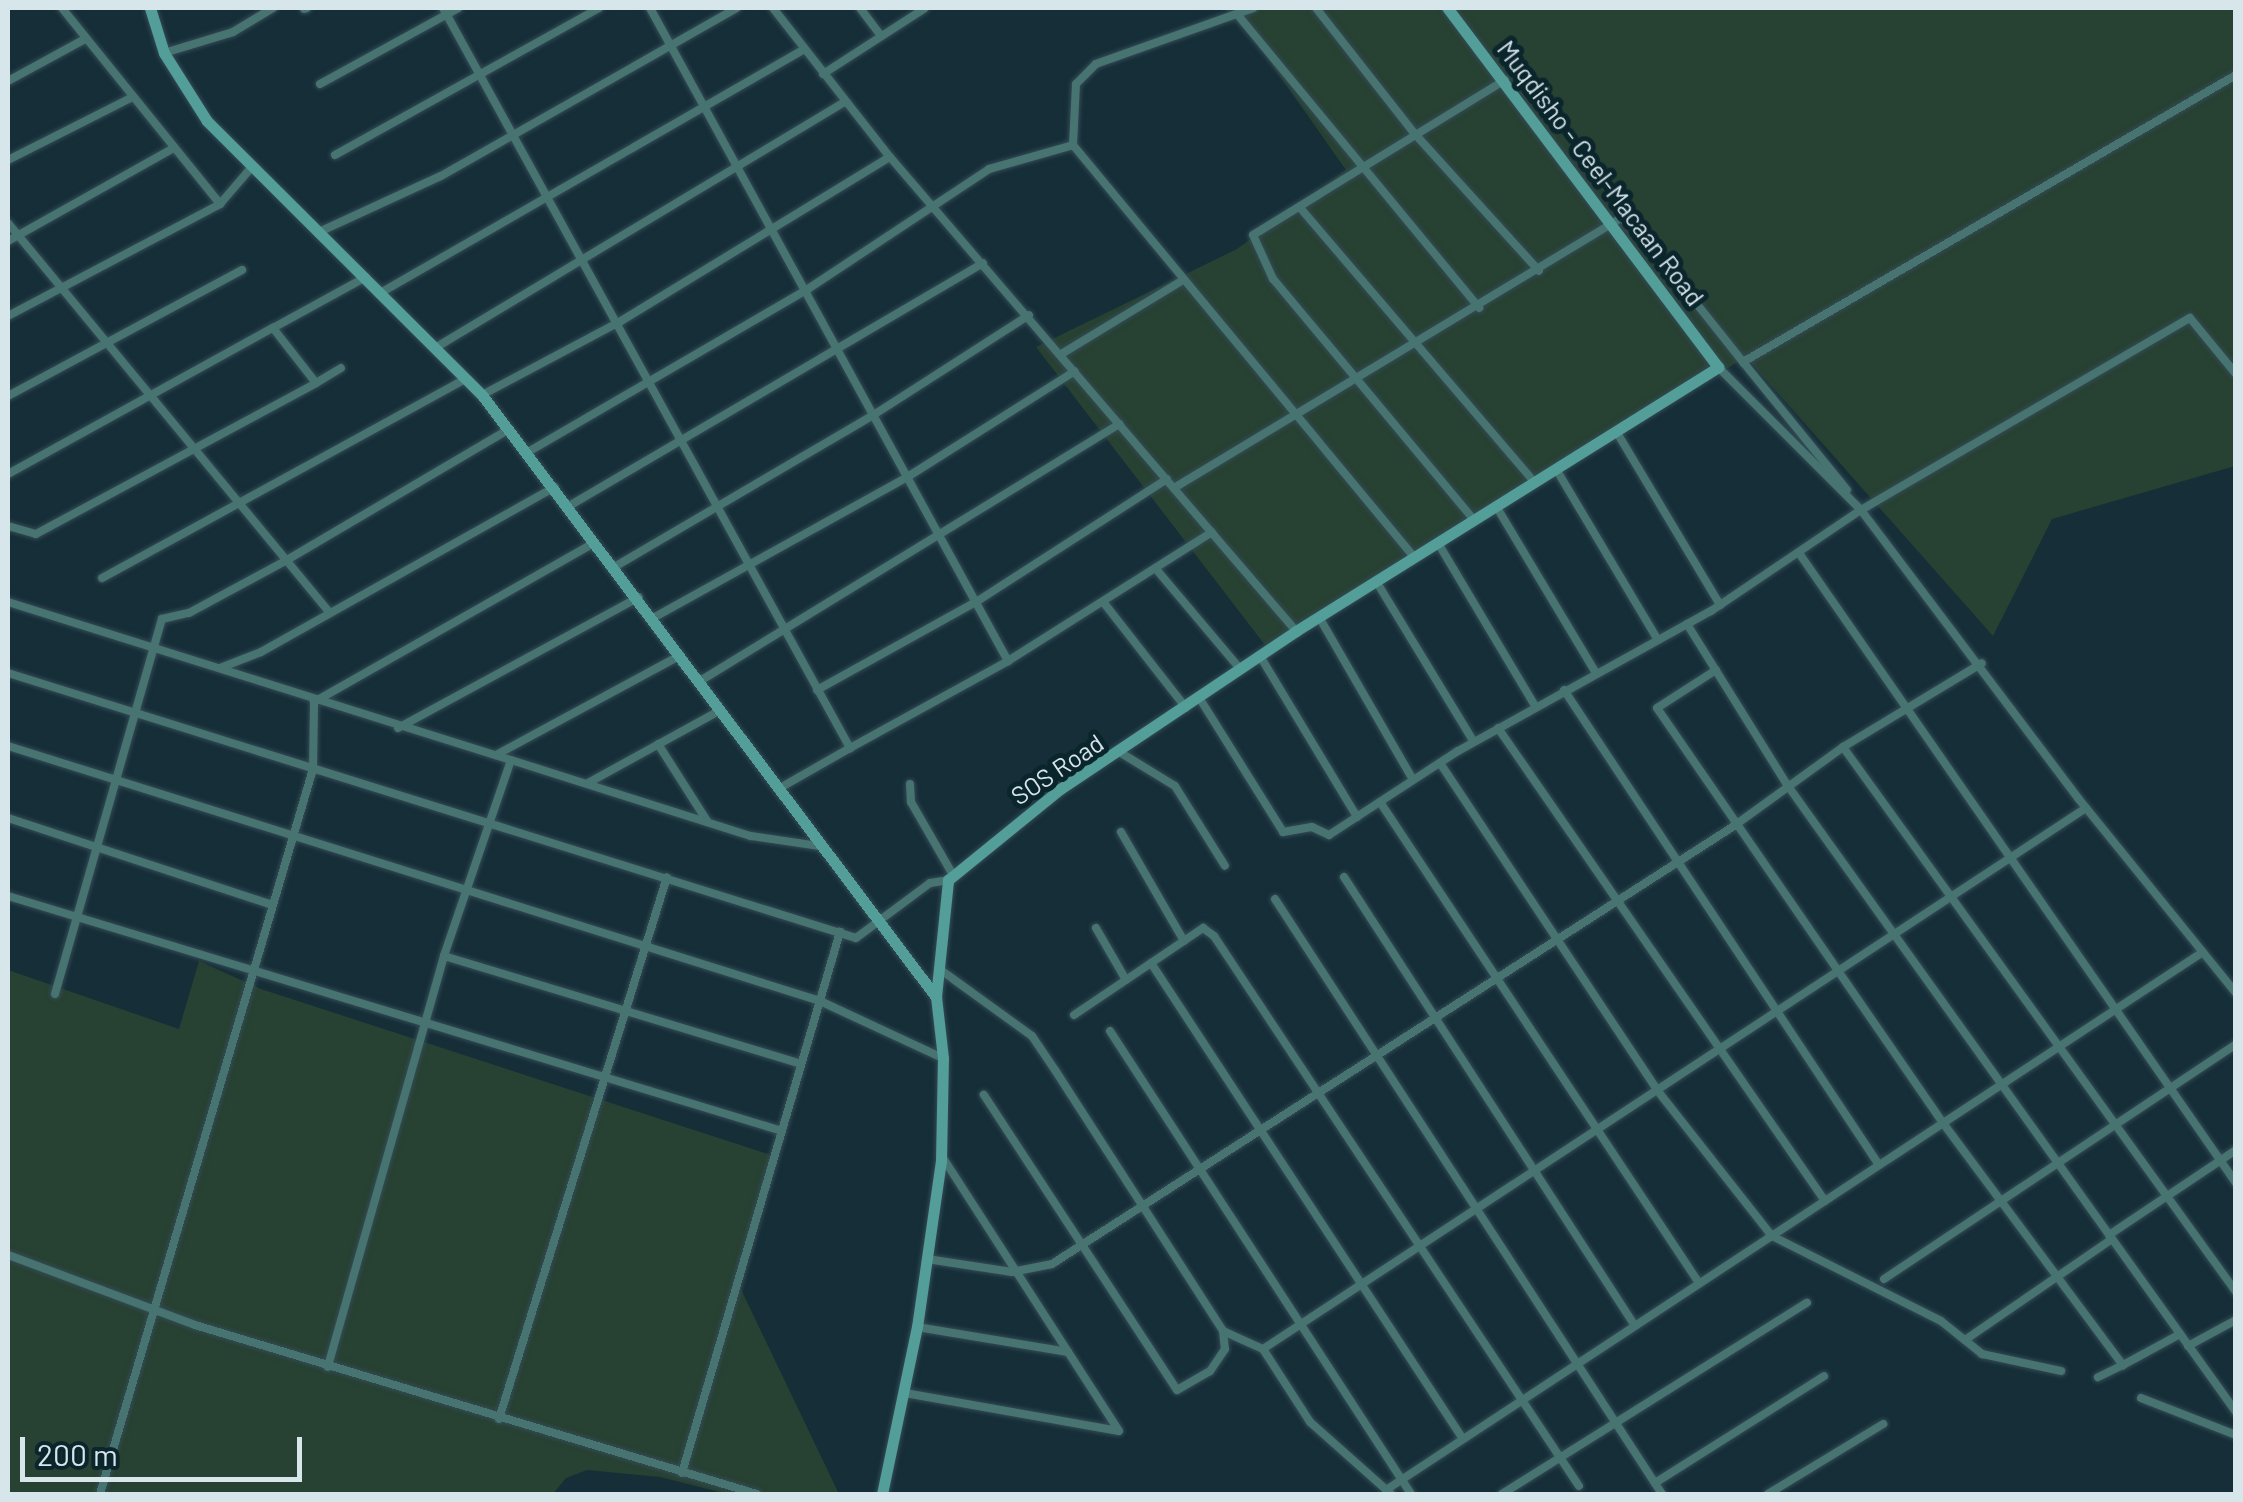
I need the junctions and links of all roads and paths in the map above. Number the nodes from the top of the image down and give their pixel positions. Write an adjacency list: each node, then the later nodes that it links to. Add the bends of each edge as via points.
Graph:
1 (62, 8): 17 (street)
2 (150, 8): 20 (street)
3 (273, 8): 20 (street, via 233,32)
4 (458, 8): 14 (street)
5 (598, 8): 22 (street)
6 (650, 8): 18 (street)
7 (738, 8): 18 (street)
8 (773, 8): 19 (street)
9 (860, 8): 16 (street)
10 (925, 8): 16 (street)
11 (1253, 8): 15 (street)
12 (1316, 8): 30 (street)
13 (1448, 8): 24 (street, Muqdisho - Ceel-Macaan Road)
14 (445, 11): 22 (street); 26 (street)
15 (1237, 14): 32 (street, via 1096,64 1076,84); 37 (street)
16 (880, 36): 21 (street)
17 (85, 39): 25 (street); 27 (street)
18 (672, 46): 29 (street); 31 (street)
19 (804, 49): 21 (street); 29 (street)
20 (164, 54): 38 (street, via 198,109)
21 (823, 74): 28 (street)
22 (480, 75): 31 (street); 34 (street)
23 (2236, 75): 69 (street)
24 (1506, 80): 30 (street); 45 (street, Muqdisho - Ceel-Macaan Road)
25 (8, 81)
26 (320, 84)
27 (131, 98): 33 (street); 36 (street)
28 (845, 102): 35 (street); 39 (street)
29 (706, 107): 39 (street); 40 (street)
30 (1414, 133): 37 (street); 53 (street)
31 (516, 135): 40 (street); 47 (street)
32 (1072, 145): 42 (street, via 1000,164); 55 (street)
33 (172, 150): 41 (street); 48 (street)
34 (334, 155)
35 (890, 157): 42 (street); 46 (street)
36 (8, 160)
37 (1359, 167): 43 (street); 59 (street)
38 (251, 168): 41 (street); 47 (street)
39 (740, 168): 46 (street); 50 (street)
40 (552, 200): 50 (street); 58 (street)
41 (220, 204): 56 (street)
42 (933, 207): 51 (street); 57 (street)
43 (1302, 210): 65 (street); 76 (street, via 1253,235 1255,250)
44 (8, 223): 48 (street)
45 (1608, 226): 53 (street); 69 (street, via 1621,218 1646,240); 70 (street, Muqdisho - Ceel-Macaan Road)
46 (774, 229): 57 (street); 62 (street)
47 (319, 232): 54 (street)
48 (18, 235): 49 (street); 56 (street)
49 (8, 240)
50 (584, 257): 62 (street); 66 (street)
51 (983, 263): 60 (street); 67 (street)
52 (242, 270): 64 (street)
53 (1539, 272): 59 (street)
54 (366, 277): 58 (street); 63 (street)
55 (1180, 282): 68 (street); 82 (street)
56 (59, 287): 61 (street); 64 (street)
57 (808, 289): 67 (street); 75 (street)
58 (382, 292): 66 (street)
59 (1480, 308): 65 (street)
60 (1028, 315): 68 (street); 81 (street)
61 (8, 316)
62 (620, 320): 75 (street); 78 (street)
63 (272, 328): 77 (street); 79 (street)
64 (103, 341): 79 (street); 80 (street)
65 (1416, 344): 76 (street); 93 (street)
66 (436, 348): 74 (street)
67 (842, 352): 81 (street); 86 (street)
68 (1063, 353): 72 (street)
69 (1742, 362): 100 (street)
70 (1718, 366): 85 (street, SOS Road); 100 (street)
71 (341, 368): 77 (street)
72 (1075, 372): 83 (street); 91 (street)
73 (2236, 374): 100 (street, via 2190,318)
74 (466, 378): 78 (street); 96 (street)
75 (650, 382): 86 (street); 88 (street)
76 (1357, 382): 82 (street); 101 (street)
77 (316, 383): 87 (street)
78 (482, 394): 84 (street)
79 (152, 395): 87 (street); 90 (street)
80 (8, 396)
81 (876, 414): 91 (street); 97 (street)
82 (1297, 416): 95 (street); 108 (street)
83 (1118, 424): 92 (street); 104 (street)
84 (509, 429): 88 (street); 109 (street)
85 (1616, 431): 89 (street, SOS Road); 119 (street)
86 (684, 442): 97 (street); 98 (street)
87 (196, 450): 96 (street); 102 (street, via 36,534)
88 (528, 452): 94 (street)
89 (1556, 468): 93 (street, SOS Road); 126 (street)
90 (8, 474)
91 (909, 476): 104 (street); 110 (street)
92 (1167, 479): 95 (street); 117 (street)
93 (1534, 482): 99 (street, SOS Road)
94 (555, 488): 98 (street); 120 (street)
95 (1174, 488): 103 (street)
96 (239, 503): 109 (street); 113 (street)
97 (717, 504): 110 (street); 111 (street)
98 (570, 506): 105 (street)
99 (1496, 506): 101 (street, SOS Road); 135 (street)
100 (1862, 510): 107 (street); 131 (street)
101 (1474, 520): 106 (street, SOS Road)
102 (8, 526)
103 (1212, 532): 112 (street); 125 (street)
104 (940, 538): 117 (street); 124 (street)
105 (597, 542): 111 (street); 141 (street)
106 (1438, 543): 108 (street, SOS Road); 142 (street)
107 (1798, 553): 119 (street); 144 (street)
108 (1414, 557): 114 (street, SOS Road)
109 (287, 560): 120 (street); 127 (street, via 189,613 170,613 158,627)
110 (748, 565): 122 (street); 124 (street)
111 (616, 566): 115 (street)
112 (1156, 569): 118 (street); 133 (street)
113 (102, 578)
114 (1376, 582): 121 (street, SOS Road); 149 (street)
115 (639, 597): 122 (street); 147 (street)
116 (8, 602): 127 (street)
117 (976, 602): 130 (street); 138 (street)
118 (1104, 604): 130 (street); 143 (street)
119 (1720, 605): 123 (street)
120 (330, 613): 132 (street)
121 (1319, 617): 125 (street, SOS Road); 159 (street)
122 (654, 618): 128 (street)
123 (1687, 624): 126 (street); 134 (street)
124 (785, 631): 137 (street); 138 (street)
125 (1296, 631): 129 (street, SOS Road)
126 (1658, 640): 135 (street)
127 (156, 650): 132 (street); 146 (street)
128 (681, 655): 137 (street); 155 (street)
129 (1260, 656): 133 (street, SOS Road); 167 (street)
130 (1008, 661): 153 (street)
131 (1982, 663): 144 (street); 166 (street)
132 (220, 668): 141 (street)
133 (1241, 670): 140 (street, SOS Road)
134 (1716, 670): 163 (street); 171 (street, via 1657,708)
135 (1596, 672): 139 (street)
136 (8, 673): 146 (street)
137 (700, 681): 145 (street)
138 (816, 690): 153 (street)
139 (1564, 690): 142 (street); 177 (street)
140 (1200, 699): 143 (street, SOS Road); 167 (street, via 1283,832 1312,827 1329,835)
141 (314, 702): 147 (street); 158 (street)
142 (1535, 706): 148 (street)
143 (1186, 708): 154 (street, SOS Road)
144 (1907, 708): 152 (street); 176 (street)
145 (721, 710): 150 (street); 164 (street)
146 (136, 717): 158 (street); 160 (street)
147 (398, 728): 155 (street)
148 (1498, 728): 149 (street); 186 (street)
149 (1474, 742): 157 (street)
150 (658, 744): 161 (street); 170 (street)
151 (8, 746): 160 (street)
152 (1842, 746): 163 (street); 184 (street)
153 (850, 748): 164 (street)
154 (1121, 753): 178 (street, via 1175,786); 181 (street, SOS Road, via 1060,789)
155 (494, 756): 156 (street)
156 (510, 760): 161 (street); 169 (street)
157 (1440, 763): 159 (street); 194 (street)
158 (313, 769): 169 (street); 173 (street)
159 (1414, 780): 165 (street)
160 (117, 782): 173 (street); 174 (street)
161 (588, 784): 170 (street)
162 (910, 784): 181 (street, via 911,802)
163 (1788, 786): 171 (street); 192 (street)
164 (778, 788): 175 (street)
165 (1380, 802): 167 (street); 203 (street)
166 (2086, 808): 176 (street); 196 (street)
167 (1358, 816)
168 (8, 818): 174 (street)
169 (487, 821): 179 (street); 182 (street)
170 (707, 821): 175 (street)
171 (1734, 826): 177 (street); 201 (street)
172 (1121, 832): 193 (street)
173 (292, 836): 182 (street); 187 (street)
174 (98, 846): 187 (street); 188 (street)
175 (819, 846): 189 (street)
176 (2011, 858): 184 (street); 208 (street)
177 (1674, 865): 186 (street); 210 (street)
178 (1224, 866)
179 (667, 877): 191 (street); 195 (street)
180 (1344, 877): 259 (street)
181 (950, 878): 189 (street, via 930,883); 200 (street)
182 (465, 891): 195 (street); 197 (street)
183 (8, 896): 188 (street)
184 (1951, 897): 192 (street); 215 (street)
185 (1275, 899): 217 (street)
186 (1617, 902): 194 (street); 216 (street)
187 (272, 906): 199 (street)
188 (78, 916): 199 (street); 205 (street)
189 (876, 924): 191 (street, via 856,938); 206 (street)
190 (1096, 928): 202 (street)
191 (840, 932): 207 (street)
192 (1894, 934): 201 (street); 221 (street)
193 (1184, 940): 198 (street); 224 (street, via 1203,928 1214,936)
194 (1556, 941): 203 (street); 223 (street)
195 (646, 944): 207 (street); 209 (street)
196 (2203, 952): 204 (street); 208 (street)
197 (444, 956): 209 (street); 212 (street)
198 (1151, 963): 202 (street); 230 (street)
199 (254, 968): 212 (street); 256 (street)
200 (938, 968): 206 (street); 241 (street, via 1032,1036)
201 (1836, 972): 210 (street); 226 (street)
202 (1126, 980): 211 (street)
203 (1496, 980): 217 (street); 228 (street)
204 (2236, 993)
205 (54, 994)
206 (936, 997): 218 (street)
207 (820, 1000): 218 (street); 219 (street)
208 (2116, 1009): 215 (street); 222 (street)
209 (626, 1011): 219 (street); 220 (street)
210 (1776, 1012): 216 (street); 235 (street)
211 (1074, 1015)
212 (426, 1021): 220 (street); 269 (street)
213 (1110, 1032): 236 (street)
214 (2236, 1044): 222 (street)
215 (2059, 1046): 221 (street); 227 (street)
216 (1720, 1049): 223 (street); 239 (street)
217 (1378, 1056): 224 (street); 242 (street)
218 (943, 1058): 232 (street)
219 (801, 1064): 229 (street)
220 (605, 1076): 229 (street); 277 (street)
221 (2001, 1084): 226 (street); 234 (street)
222 (2170, 1088): 227 (street); 233 (street)
223 (1657, 1090): 228 (street); 243 (street)
224 (1318, 1094): 230 (street); 246 (street)
225 (984, 1095): 245 (street)
226 (1942, 1123): 235 (street); 240 (street)
227 (2116, 1124): 234 (street); 238 (street)
228 (1597, 1130): 242 (street); 253 (street)
229 (782, 1131): 283 (street)
230 (1261, 1131): 236 (street); 252 (street)
231 (2236, 1150): 233 (street)
232 (941, 1155): 248 (street); 249 (street)
233 (2220, 1160): 237 (street); 238 (street)
234 (2058, 1164): 240 (street); 244 (street)
235 (1879, 1166): 239 (street)
236 (1201, 1170): 241 (street); 258 (street)
237 (2236, 1183)
238 (2169, 1194): 244 (street); 254 (street)
239 (1825, 1201): 243 (street)
240 (2001, 1201): 250 (street); 251 (street)
241 (1143, 1207): 245 (street); 261 (street)
242 (1476, 1208): 246 (street); 267 (street)
243 (1772, 1236): 253 (street); 263 (street, via 1926,1313)
244 (2110, 1237): 250 (street); 262 (street)
245 (1084, 1244): 249 (street, via 1052,1264); 261 (street, via 1177,1390 1220,1358)
246 (1420, 1246): 252 (street); 275 (street)
247 (8, 1255): 256 (street)
248 (928, 1259): 249 (street); 260 (street)
249 (1016, 1272): 266 (street)
250 (2058, 1276): 263 (street); 268 (street)
251 (1884, 1280)
252 (1361, 1284): 258 (street); 281 (street)
253 (1699, 1284): 259 (street)
254 (2236, 1292)
255 (1807, 1304): 278 (street)
256 (155, 1310): 269 (street); 288 (street)
257 (2236, 1320): 264 (street)
258 (1302, 1324): 265 (street); 284 (street)
259 (1636, 1326): 267 (street)
260 (917, 1327): 266 (street); 273 (street)
261 (1223, 1332): 265 (street)
262 (2180, 1334): 264 (street); 268 (street)
263 (1965, 1340): 270 (street, via 2002,1361)
264 (2188, 1346): 276 (street)
265 (1263, 1348): 287 (street, via 1310,1422)
266 (1068, 1352): 273 (street, via 1120,1432)
267 (1581, 1362): 275 (street); 278 (street)
268 (2123, 1364): 272 (street)
269 (328, 1367): 277 (street)
270 (2061, 1371)
271 (1824, 1376): 285 (street)
272 (2098, 1376)
273 (905, 1393): 290 (street)
274 (2141, 1398): 280 (street)
275 (1522, 1400): 281 (street); 282 (street)
276 (2236, 1412)
277 (499, 1420): 283 (street)
278 (1618, 1422): 282 (street); 285 (street)
279 (1883, 1424): 294 (street)
280 (2236, 1434)
281 (1462, 1440): 284 (street)
282 (1560, 1458): 286 (street); 292 (street)
283 (682, 1473): 289 (street)
284 (1402, 1480): 287 (street); 291 (street)
285 (1655, 1483): 293 (street)
286 (1579, 1486)
287 (1388, 1492)
288 (100, 1494)
289 (756, 1494)
290 (882, 1494)
291 (1411, 1494)
292 (1502, 1494)
293 (1662, 1494)
294 (1768, 1494)

